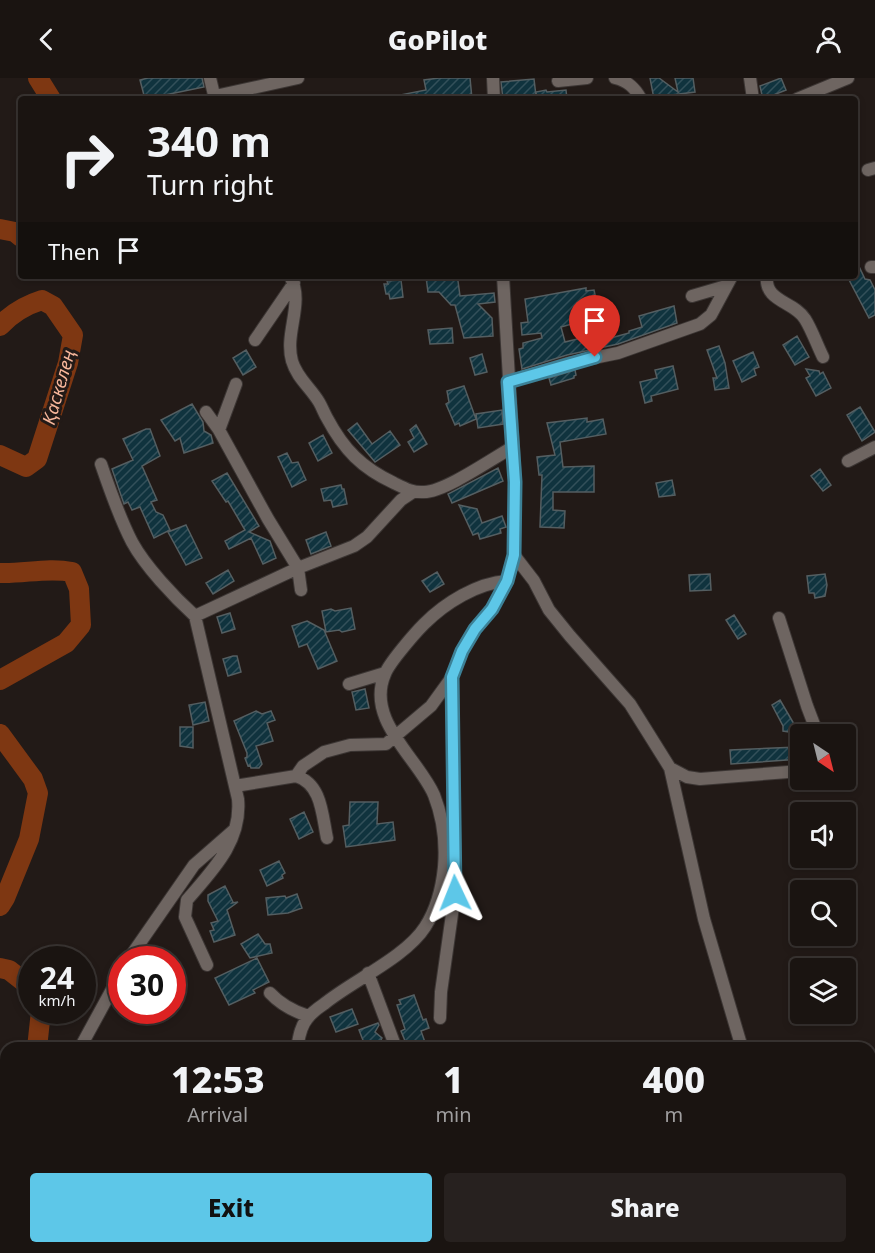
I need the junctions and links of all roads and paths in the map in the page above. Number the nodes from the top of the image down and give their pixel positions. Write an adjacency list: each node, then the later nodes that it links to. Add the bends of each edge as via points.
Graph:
1 (210, 78): 9 (street)
2 (298, 78): 10 (street)
3 (493, 78): 11 (street)
4 (588, 78): 8 (street)
5 (615, 78): 12 (street, via 630,84)
6 (750, 78): 13 (street)
7 (848, 78): 14 (street)
8 (558, 81)
9 (215, 96)
10 (219, 96)
11 (494, 96)
12 (639, 96)
13 (753, 96)
14 (804, 96)
15 (503, 279): 22 (street)
16 (767, 279): 21 (street, via 769,291 776,299 797,309 804,318)
17 (292, 280): 20 (street); 30 (street, via 297,297 290,338 291,359 299,378 309,387 352,456 380,477)
18 (729, 281): 19 (street); 22 (street, via 711,315 687,330)
19 (692, 296)
20 (255, 340)
21 (822, 357)
22 (508, 382): 26 (street)
23 (236, 384): 25 (street)
24 (206, 412): 25 (street)
25 (219, 430): 32 (street)
26 (513, 447): 30 (street, via 446,485 427,493); 31 (street)
27 (875, 447): 28 (street)
28 (848, 461)
29 (101, 464): 35 (street, via 133,543 172,595)
30 (413, 492): 32 (street, via 354,546)
31 (514, 555): 33 (street); 42 (street, via 549,610 630,704)
32 (298, 568): 34 (street); 35 (street)
33 (507, 581): 37 (street, via 482,586 433,614); 38 (street, via 462,651)
34 (302, 590)
35 (195, 616): 45 (street)
36 (779, 618): 40 (street)
37 (385, 673): 39 (street); 41 (street, via 382,705)
38 (452, 677): 41 (street, via 431,706); 54 (street, via 455,893)
39 (349, 684)
40 (814, 724)
41 (395, 736): 44 (street, via 386,744 350,745 324,752 303,766); 50 (street, via 433,793 442,820 444,867 435,909 424,928)
42 (670, 768): 43 (street, via 700,779); 58 (street, via 704,919)
43 (790, 772)
44 (296, 776): 45 (street); 47 (street, via 306,779 319,797)
45 (235, 786): 46 (street, via 240,814)
46 (237, 827): 48 (street, via 194,865); 49 (street, via 228,848 188,900 185,917)
47 (327, 838)
48 (138, 946)
49 (207, 965)
50 (368, 973): 53 (street); 57 (street)
51 (270, 993): 53 (street, via 278,1002)
52 (108, 997): 55 (street)
53 (308, 1016): 56 (street)
54 (440, 1018)
55 (83, 1042)
56 (298, 1042)
57 (394, 1042)
58 (740, 1042)

